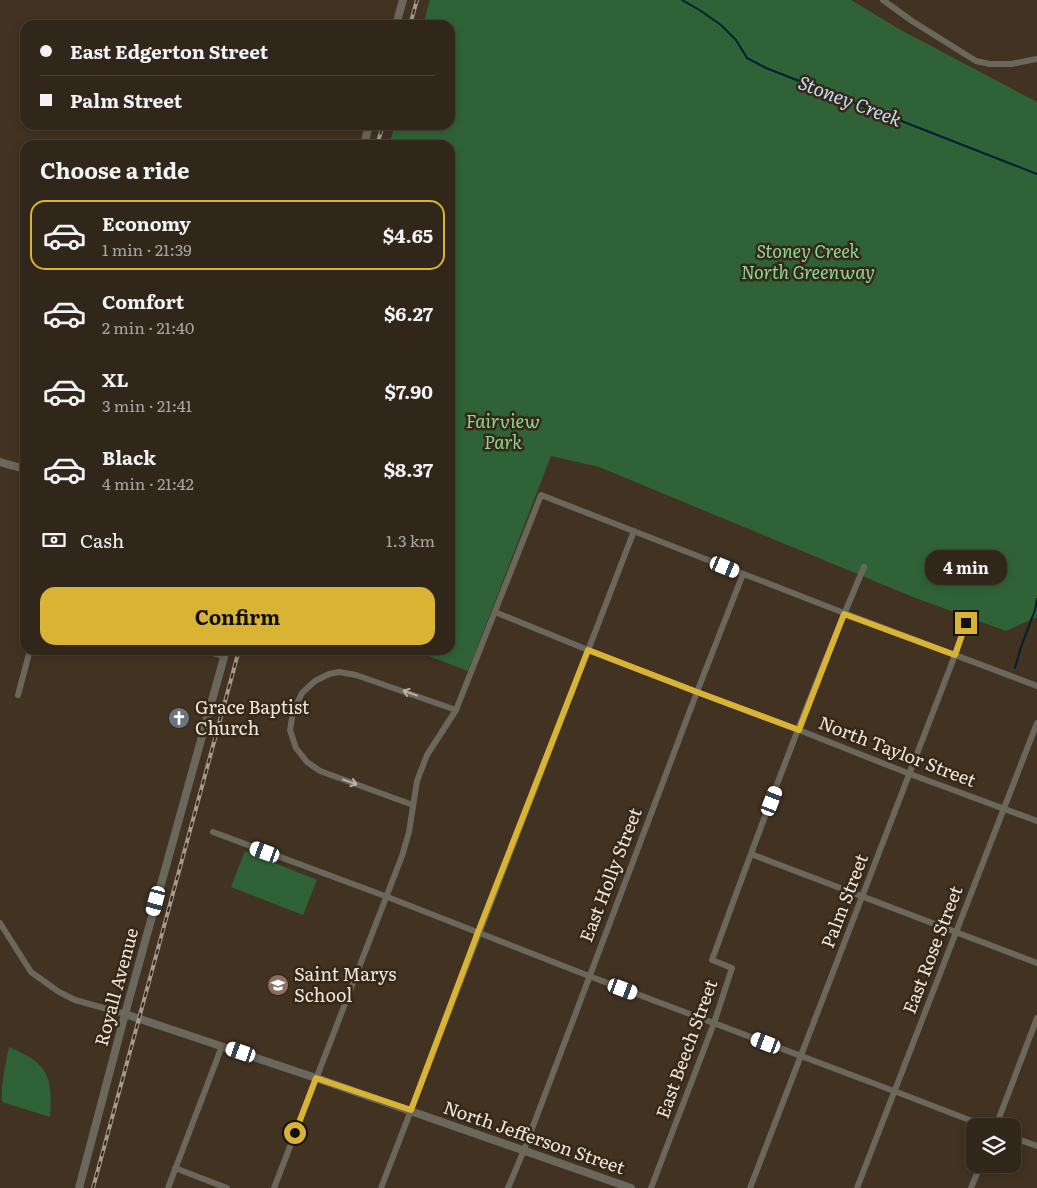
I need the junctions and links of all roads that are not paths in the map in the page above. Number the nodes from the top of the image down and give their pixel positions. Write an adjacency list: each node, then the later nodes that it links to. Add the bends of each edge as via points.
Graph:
1 (403, 0): 3 (street)
2 (883, 0): 4 (street, via 976,61 1011,64)
3 (397, 20)
4 (1037, 59)
5 (0, 462): 6 (street)
6 (20, 468)
7 (634, 531): 9 (street); 10 (street, via 541,495); 13 (street)
8 (864, 568): 11 (street, East Beech Street)
9 (743, 574): 11 (street); 18 (street, East Holly Street)
10 (495, 612): 13 (street, North Taylor Street); 20 (street)
11 (844, 614): 16 (street); 22 (street, East Beech Street)
12 (966, 623): 16 (street, Palm Street)
13 (588, 650): 18 (street, North Taylor Street); 33 (street)
14 (29, 655): 19 (street)
15 (224, 655): 38 (street, Royall Avenue)
16 (955, 655): 17 (street); 23 (street, Palm Street)
17 (1037, 686)
18 (697, 692): 22 (street, North Taylor Street); 37 (street, East Holly Street)
19 (18, 695)
20 (456, 710): 24 (street, via 427,754); 24 (street, one-way to 24, via 379,682 339,672 315,681 302,693 296,705 290,730 296,748 306,762 320,771)
21 (1037, 723): 25 (street, East Rose Street)
22 (799, 730): 23 (street, North Taylor Street); 28 (street, East Beech Street)
23 (910, 774): 25 (street, North Taylor Street); 30 (street, Palm Street)
24 (413, 805): 29 (street, via 402,856)
25 (1004, 809): 26 (street, North Taylor Street); 32 (street, East Rose Street)
26 (1037, 821)
27 (213, 832): 29 (street)
28 (751, 854): 30 (street); 40 (street, East Beech Street, via 712,960 732,968)
29 (386, 896): 33 (street); 43 (street)
30 (863, 896): 32 (street); 42 (street, Palm Street)
31 (0, 923): 34 (street, North Jefferson Street)
32 (956, 931): 36 (street); 44 (street, East Rose Street)
33 (478, 932): 37 (street); 45 (street)
34 (8, 935): 35 (street); 38 (street, North Jefferson Street, via 32,972 59,992 75,1000)
35 (0, 939)
36 (1037, 963)
37 (589, 976): 40 (street); 50 (street, East Holly Street)
38 (125, 1014): 41 (street, North Jefferson Street); 53 (street, Royall Avenue)
39 (1037, 1018): 46 (street)
40 (714, 1023): 42 (street); 60 (street, East Beech Street)
41 (222, 1046): 43 (street, North Jefferson Street); 51 (street)
42 (801, 1056): 44 (street); 61 (street, Palm Street)
43 (316, 1078): 45 (street, North Jefferson Street); 56 (street)
44 (894, 1091): 47 (street); 62 (street, East Rose Street)
45 (411, 1110): 50 (street, North Jefferson Street); 57 (street)
46 (999, 1118)
47 (966, 1119)
48 (1021, 1140): 49 (street)
49 (1037, 1146)
50 (524, 1150): 58 (street, East Holly Street); 59 (street, North Jefferson Street)
51 (175, 1168): 54 (street); 55 (street)
52 (977, 1173): 63 (street)
53 (79, 1188)
54 (168, 1188)
55 (227, 1188)
56 (274, 1188)
57 (381, 1188)
58 (508, 1188)
59 (631, 1188)
60 (651, 1188)
61 (750, 1188)
62 (857, 1188)
63 (971, 1188)

